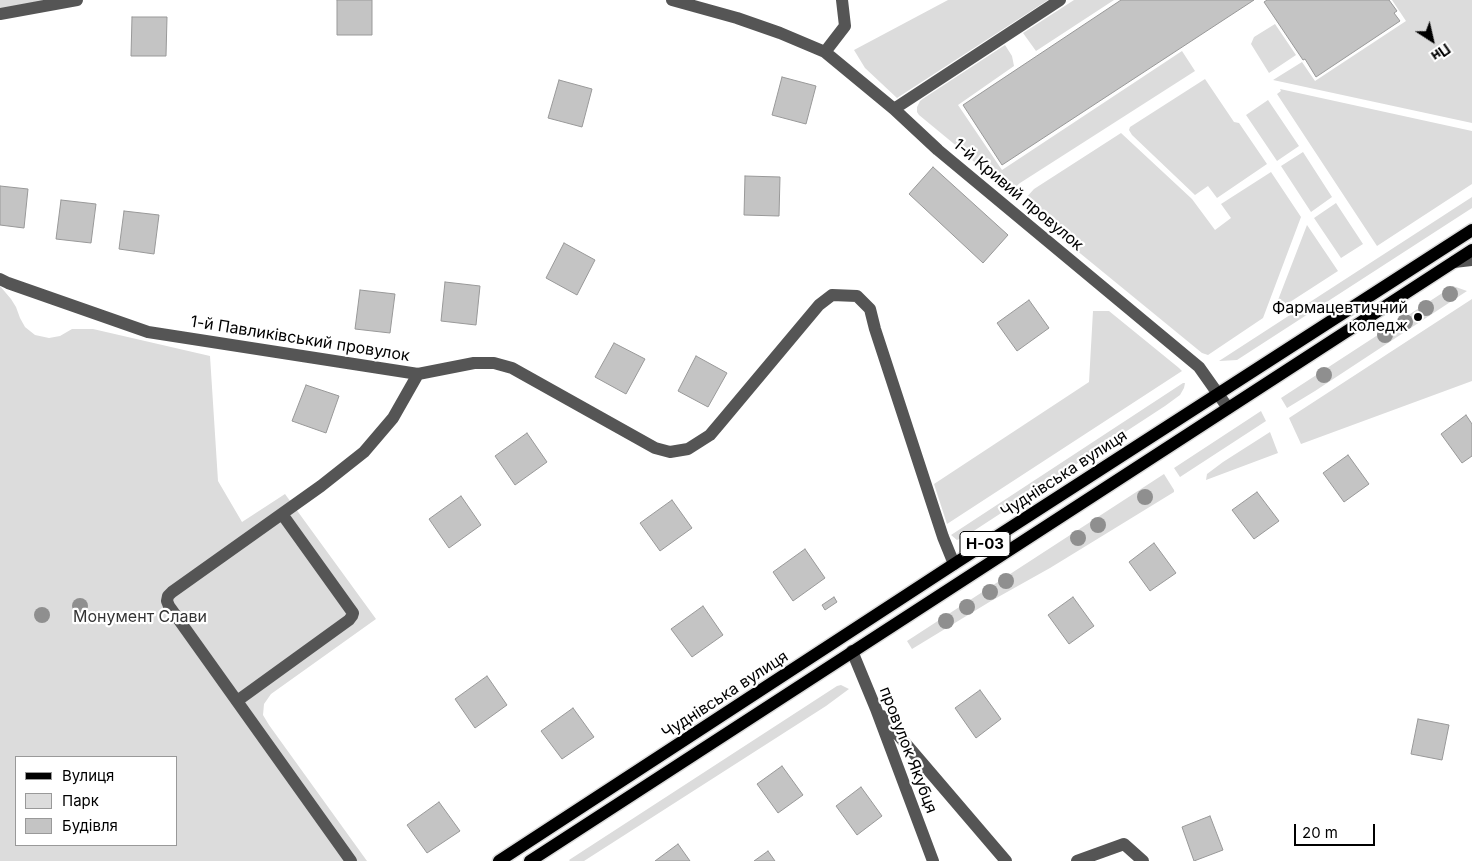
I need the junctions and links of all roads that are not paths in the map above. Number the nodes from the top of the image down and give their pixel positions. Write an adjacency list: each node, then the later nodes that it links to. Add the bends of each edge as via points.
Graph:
1 (77, 0): 5 (street)
2 (672, 0): 6 (street, 1-й Кривий провулок, via 737,18)
3 (842, 0): 6 (street, via 845,26)
4 (1060, 0): 7 (street)
5 (0, 14)
6 (825, 52): 7 (street, 1-й Кривий провулок)
7 (894, 109): 14 (street, 1-й Кривий провулок, via 938,150 1199,367)
8 (1472, 230): 14 (main road, Чуднівська вулиця / Н-03)
9 (1472, 250): 11 (main road, Чуднівська вулиця / Н-03)
10 (1472, 260): 11 (street)
11 (1454, 262): 15 (main road, Чуднівська вулиця / Н-03)
12 (0, 278): 13 (street, 1-й Павликівський провулок, via 148,332)
13 (418, 374): 16 (street, via 393,418 364,452); 17 (street, 1-й Павликівський провулок, via 474,362 512,368 655,448 670,452 688,449 721,422 819,305 832,295 857,296 870,309)
14 (1219, 394): 15 (street, 1-й Кривий провулок); 17 (main road, Чуднівська вулиця / Н-03)
15 (1228, 408): 18 (main road, Чуднівська вулиця / Н-03)
16 (282, 514): 19 (street, via 168,596 170,606); 19 (street, via 353,613 341,626)
17 (954, 564): 22 (main road, Чуднівська вулиця / Н-03)
18 (852, 651): 20 (street, провулок Якубця); 23 (main road, Чуднівська вулиця / Н-03)
19 (237, 701): 21 (street)
20 (876, 709): 24 (street, провулок Якубця); 25 (street)
21 (351, 861)
22 (499, 861)
23 (530, 861)
24 (933, 861)
25 (1006, 861)
26 (1077, 861): 27 (street, via 1124,844)
27 (1143, 861)

